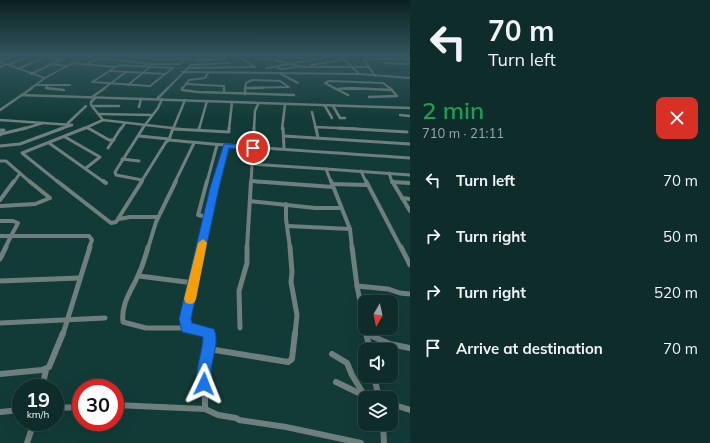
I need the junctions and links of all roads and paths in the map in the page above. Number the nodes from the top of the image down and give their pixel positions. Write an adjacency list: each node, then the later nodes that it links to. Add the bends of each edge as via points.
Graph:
1 (40, 77): 12 (street)
2 (101, 77): 17 (street, via 92,82)
3 (120, 77): 17 (street)
4 (138, 77): 21 (street)
5 (162, 77): 21 (street, via 150,86)
6 (178, 77): 37 (street)
7 (206, 77): 18 (street, via 191,79)
8 (263, 77): 14 (street)
9 (286, 77): 16 (street)
10 (350, 77): 15 (street)
11 (386, 77): 13 (street)
12 (45, 78): 19 (street)
13 (410, 78)
14 (263, 80): 23 (street, via 247,82); 23 (street, via 281,81 289,87)
15 (353, 82): 25 (street, via 325,83); 27 (street, via 382,83)
16 (298, 83)
17 (110, 84): 21 (street); 35 (street)
18 (186, 84): 29 (street, via 224,86); 29 (street, via 182,90)
19 (36, 85): 22 (street); 31 (street)
20 (70, 85): 22 (street)
21 (128, 85)
22 (47, 86): 26 (street, via 46,88)
23 (245, 88): 30 (street)
24 (342, 88): 25 (street); 27 (street); 28 (street)
25 (335, 89): 28 (street)
26 (64, 90)
27 (392, 90): 34 (street, via 397,97)
28 (340, 91): 33 (street)
29 (224, 93): 30 (street)
30 (245, 94): 32 (street)
31 (21, 95): 35 (street); 51 (street)
32 (294, 95)
33 (348, 96)
34 (369, 97)
35 (93, 98): 36 (street); 45 (street)
36 (141, 99): 37 (street); 49 (street)
37 (157, 99): 38 (street)
38 (162, 99): 39 (street); 54 (street)
39 (185, 100): 40 (street); 67 (street)
40 (207, 101): 41 (street); 69 (street)
41 (232, 102): 42 (street); 69 (street, via 230,132)
42 (258, 104): 43 (street); 71 (street, via 255,111)
43 (285, 105): 47 (street); 74 (street, via 282,133)
44 (86, 106): 63 (street)
45 (92, 106): 46 (street); 53 (street)
46 (119, 106)
47 (325, 106): 48 (street); 57 (street)
48 (333, 106): 50 (street); 58 (street, via 340,118)
49 (139, 107)
50 (410, 108)
51 (0, 110)
52 (312, 112): 65 (street)
53 (99, 114): 54 (street); 60 (street)
54 (152, 115): 64 (street)
55 (400, 115): 56 (street)
56 (410, 116)
57 (332, 118)
58 (345, 118)
59 (0, 120): 61 (street)
60 (103, 120): 62 (street); 66 (street)
61 (46, 122): 63 (street); 72 (street)
62 (125, 123): 64 (street); 77 (street)
63 (68, 124): 83 (street, via 73,124 20,144)
64 (145, 126): 67 (street); 73 (street)
65 (315, 127): 70 (street); 76 (street)
66 (87, 128): 75 (street); 77 (street, via 109,140)
67 (173, 129): 69 (street); 78 (street)
68 (0, 130): 72 (street, via 4,130)
69 (199, 130)
70 (407, 132)
71 (254, 133)
72 (1, 135)
73 (140, 136): 78 (street); 89 (street)
74 (284, 136): 76 (street); 87 (street)
75 (65, 137): 79 (street); 93 (street, via 100,158)
76 (318, 138): 81 (street)
77 (114, 140): 85 (street)
78 (169, 140): 80 (street); 99 (street)
79 (49, 143): 93 (street); 116 (street, via 22,153 111,223)
80 (194, 143): 82 (street); 115 (street)
81 (410, 144)
82 (218, 145): 84 (street); 114 (street, via 198,214)
83 (0, 146)
84 (226, 146): 86 (street); 114 (street)
85 (108, 148)
86 (253, 148): 87 (street); 92 (street)
87 (284, 148): 88 (street)
88 (410, 158)
89 (122, 159): 91 (street); 99 (street, via 115,174)
90 (0, 161): 96 (street, via 6,161)
91 (139, 161)
92 (252, 164): 94 (street); 100 (street)
93 (86, 168): 102 (street)
94 (326, 169): 95 (street); 105 (street)
95 (361, 171): 97 (street); 104 (street)
96 (20, 173): 108 (street); 111 (street, via 50,198 35,204)
97 (389, 173): 98 (street); 101 (street)
98 (410, 175)
99 (142, 180): 116 (street)
100 (252, 181): 105 (street); 109 (street)
101 (392, 182): 103 (street); 106 (street)
102 (106, 183)
103 (410, 183)
104 (367, 185): 105 (street); 123 (street)
105 (333, 186): 112 (street)
106 (402, 198): 107 (street); 113 (street)
107 (410, 199)
108 (0, 200)
109 (250, 201): 110 (street); 135 (street, via 247,263 239,291)
110 (286, 204): 112 (street); 118 (street)
111 (0, 206)
112 (341, 208): 119 (street)
113 (410, 211)
114 (208, 216): 127 (street)
115 (158, 217): 116 (street); 124 (street)
116 (119, 219)
117 (0, 221): 121 (street, via 18,222)
118 (288, 226): 119 (street); 138 (street, via 291,282 297,315 291,361)
119 (350, 230): 128 (street)
120 (0, 236): 121 (street)
121 (11, 236): 122 (street); 125 (street, via 91,237 89,253)
122 (0, 259)
123 (410, 264)
124 (139, 276): 127 (street); 134 (street, via 123,307 123,322 142,328)
125 (79, 278): 126 (street); 132 (street)
126 (0, 281)
127 (194, 283): 134 (street, via 185,319)
128 (357, 286): 129 (street); 130 (street)
129 (410, 294)
130 (359, 295)
131 (105, 318): 132 (street)
132 (68, 320): 133 (street); 140 (street)
133 (0, 323)
134 (187, 328): 138 (street, via 210,333)
135 (240, 328)
136 (376, 335): 137 (street, via 390,344)
137 (410, 348)
138 (209, 349): 148 (street, via 205,364)
139 (332, 354): 144 (street, via 347,363)
140 (46, 370): 141 (street); 142 (street)
141 (0, 374)
142 (44, 379)
143 (336, 382): 145 (street)
144 (362, 391)
145 (358, 392)
146 (124, 405): 148 (street)
147 (398, 406): 149 (street)
148 (205, 408): 155 (street, via 218,415 239,420)
149 (410, 410)
150 (12, 411): 151 (street)
151 (0, 412)
152 (31, 431): 154 (street)
153 (383, 431): 156 (street)
154 (27, 443)
155 (361, 443)
156 (384, 443)

